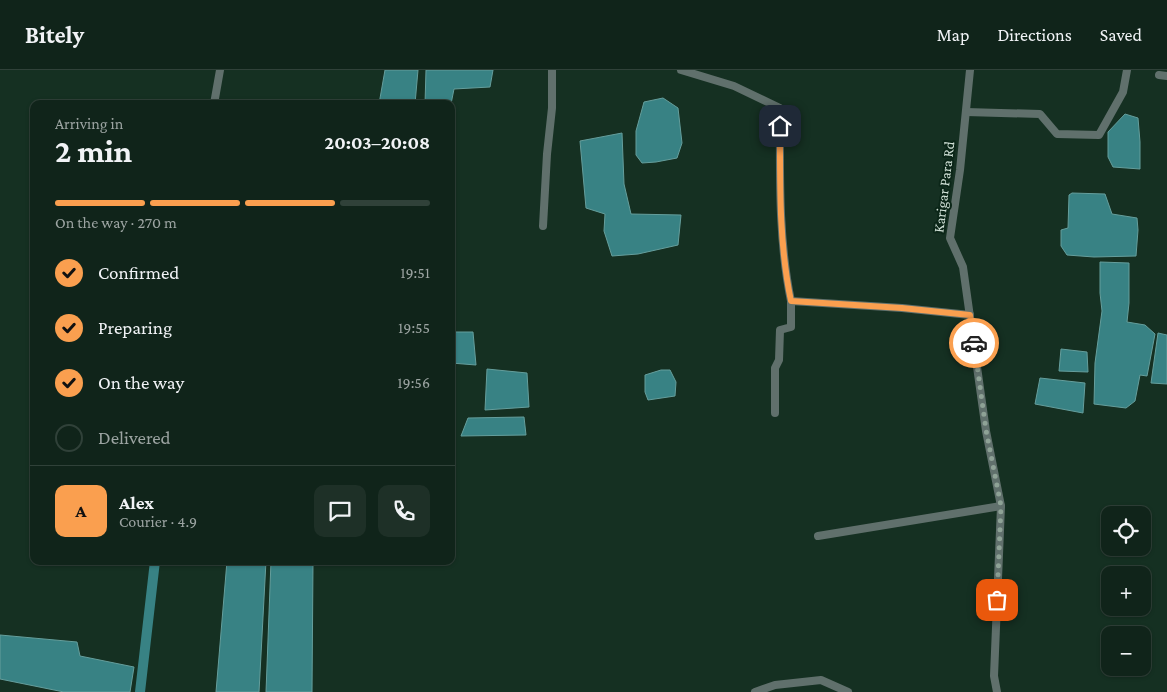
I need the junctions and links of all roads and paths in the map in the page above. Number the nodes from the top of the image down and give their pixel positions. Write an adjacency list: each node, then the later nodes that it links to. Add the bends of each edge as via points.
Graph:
1 (220, 70): 6 (street)
2 (552, 70): 8 (street)
3 (681, 70): 9 (street, via 734,86 780,108 780,203)
4 (970, 70): 7 (street, Karigar Para Rd)
5 (1126, 70): 7 (street, via 1123,92 1099,136 1057,134 1040,114)
6 (215, 100)
7 (966, 112): 10 (street, Karigar Para Rd, via 950,238 963,267)
8 (543, 226)
9 (791, 301): 10 (street); 11 (street, via 791,327 780,330 779,360 775,368)
10 (970, 315): 12 (street, Karigar Para Rd, via 986,430)
11 (775, 413)
12 (1001, 506): 13 (street); 16 (street, Karigar Para Rd, via 994,676)
13 (818, 536)
14 (755, 692): 15 (street, via 776,685 821,680)
15 (848, 692)
16 (997, 692)

